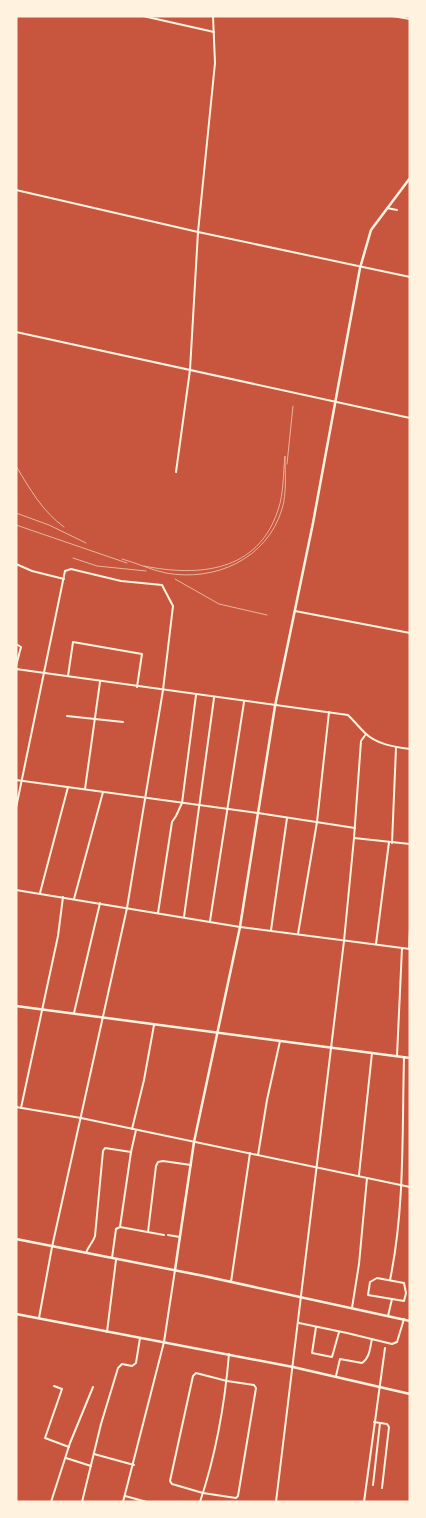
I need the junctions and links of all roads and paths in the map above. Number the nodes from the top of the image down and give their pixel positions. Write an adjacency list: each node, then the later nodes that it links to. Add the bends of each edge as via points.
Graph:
1 (143, 16): 5 (street)
2 (213, 16): 5 (street)
3 (392, 16): 4 (street)
4 (410, 19)
5 (214, 32): 10 (street)
6 (410, 178): 8 (main road)
7 (16, 190): 10 (street)
8 (386, 208): 9 (street); 11 (main road, via 371,230)
9 (397, 210)
10 (198, 232): 11 (street); 14 (street)
11 (360, 268): 12 (street); 15 (main road)
12 (410, 277)
13 (16, 332): 14 (street)
14 (190, 370): 15 (street); 17 (street)
15 (335, 401): 16 (street); 20 (main road)
16 (410, 418)
17 (176, 472)
18 (16, 564): 19 (street)
19 (64, 579): 24 (street); 28 (street, via 65,571 71,569 121,581 162,586 173,606)
20 (295, 611): 21 (street); 32 (main road)
21 (410, 633)
22 (16, 644): 23 (street, via 21,647)
23 (16, 667): 24 (street)
24 (44, 673): 25 (street); 41 (street)
25 (68, 677): 26 (street); 27 (street, via 73,642 142,654)
26 (100, 682): 27 (street); 35 (street)
27 (137, 687): 28 (street)
28 (162, 690): 29 (street); 45 (street)
29 (196, 695): 30 (street); 46 (street)
30 (214, 698): 31 (street); 47 (street)
31 (244, 702): 32 (street); 49 (street)
32 (275, 706): 33 (street); 50 (main road)
33 (329, 712): 37 (street, via 348,715); 52 (street)
34 (68, 716): 35 (street)
35 (94, 719): 36 (street); 43 (street)
36 (124, 722)
37 (366, 734): 38 (street); 53 (street, via 361,741)
38 (396, 747): 39 (street); 55 (street)
39 (410, 749)
40 (16, 780): 41 (street)
41 (22, 781): 42 (street); 48 (street)
42 (68, 787): 43 (street); 58 (street)
43 (85, 789): 44 (street)
44 (103, 792): 45 (street); 60 (street)
45 (145, 798): 46 (street); 62 (street)
46 (182, 803): 47 (street); 63 (street, via 172,822)
47 (200, 805): 49 (street); 64 (street)
48 (16, 808)
49 (228, 809): 50 (street); 65 (street)
50 (257, 813): 51 (street); 66 (main road)
51 (287, 818): 52 (street); 68 (street)
52 (316, 822): 53 (street); 69 (street)
53 (355, 828): 54 (street)
54 (354, 838): 55 (street); 70 (street)
55 (390, 842): 56 (street); 71 (street)
56 (410, 844)
57 (16, 890): 58 (street)
58 (40, 894): 59 (street)
59 (63, 897): 60 (street); 75 (street)
60 (74, 899): 61 (street)
61 (100, 904): 62 (street); 76 (street)
62 (127, 908): 63 (street); 77 (street)
63 (158, 914): 64 (street)
64 (184, 917): 65 (street)
65 (210, 921): 66 (street)
66 (240, 927): 68 (street); 79 (main road)
67 (410, 929): 73 (street)
68 (271, 930): 69 (street)
69 (298, 934): 70 (street)
70 (344, 941): 71 (street); 81 (street)
71 (376, 945): 72 (street)
72 (402, 948): 73 (street); 83 (street)
73 (409, 949)
74 (16, 1006): 75 (main road)
75 (42, 1009): 76 (main road); 87 (street)
76 (74, 1014): 77 (main road)
77 (102, 1017): 78 (main road); 89 (street)
78 (154, 1025): 79 (main road); 90 (street)
79 (217, 1032): 80 (main road); 92 (main road)
80 (280, 1041): 81 (main road); 95 (street)
81 (330, 1047): 82 (main road); 97 (street)
82 (372, 1053): 83 (main road); 98 (street)
83 (396, 1056): 84 (main road)
84 (404, 1058): 85 (main road); 100 (street)
85 (410, 1058)
86 (17, 1107): 87 (street); 88 (street)
87 (21, 1108): 89 (street)
88 (16, 1111)
89 (81, 1118): 90 (street); 106 (street)
90 (132, 1129): 91 (street)
91 (136, 1130): 92 (street); 93 (street)
92 (194, 1142): 94 (street); 96 (main road)
93 (131, 1152): 102 (street); 107 (street, via 105,1148 103,1151 95,1236)
94 (250, 1153): 95 (street); 112 (street)
95 (258, 1155): 97 (street)
96 (191, 1165): 103 (street, via 158,1162); 104 (main road)
97 (316, 1167): 98 (street); 113 (street)
98 (359, 1176): 99 (street)
99 (367, 1178): 100 (street); 115 (street)
100 (400, 1185): 101 (street); 111 (street, via 396,1249)
101 (410, 1187)
102 (120, 1226): 103 (street); 108 (street, via 116,1229)
103 (148, 1232): 104 (street)
104 (180, 1237): 110 (main road)
105 (16, 1239): 106 (main road)
106 (52, 1246): 107 (main road); 118 (street)
107 (86, 1253): 108 (main road)
108 (112, 1258): 109 (main road)
109 (116, 1259): 110 (main road); 124 (street)
110 (175, 1270): 112 (main road); 127 (street)
111 (390, 1280): 114 (street, via 404,1283 406,1293 404,1301); 114 (street, via 377,1278 370,1282 368,1295)
112 (230, 1282): 113 (main road)
113 (301, 1298): 115 (main road); 121 (street)
114 (392, 1299): 117 (street)
115 (352, 1308): 117 (main road)
116 (16, 1314): 118 (main road)
117 (388, 1316): 119 (main road)
118 (39, 1318): 124 (main road)
119 (404, 1319): 120 (main road); 126 (street, via 395,1344)
120 (410, 1320)
121 (298, 1323): 122 (street); 132 (street)
122 (316, 1327): 123 (street); 130 (street, via 311,1351)
123 (339, 1331): 126 (street); 130 (street)
124 (107, 1332): 125 (main road)
125 (140, 1338): 127 (main road); 142 (street, via 136,1363 132,1366 122,1364 118,1368)
126 (372, 1339): 131 (street, via 368,1358 362,1363)
127 (164, 1342): 129 (main road); 144 (street)
128 (386, 1348): 137 (street)
129 (229, 1354): 132 (main road); 134 (street)
130 (332, 1357): 131 (street)
131 (340, 1359): 133 (street)
132 (293, 1367): 133 (main road); 155 (street)
133 (335, 1377): 137 (main road)
134 (226, 1381): 148 (street); 148 (street, via 256,1388 238,1496); 148 (street, via 196,1373 192,1376 170,1481)
135 (54, 1386): 141 (street, via 62,1389 45,1438)
136 (93, 1387): 141 (street)
137 (379, 1387): 138 (main road); 139 (street)
138 (410, 1394)
139 (374, 1422): 140 (street); 156 (street)
140 (380, 1422): 146 (street); 147 (street, via 389,1427)
141 (69, 1447): 143 (street)
142 (94, 1454): 144 (street); 145 (street)
143 (66, 1458): 145 (street); 150 (street)
144 (134, 1465): 149 (street)
145 (91, 1466): 151 (street)
146 (373, 1485)
147 (382, 1488)
148 (203, 1493): 154 (street)
149 (125, 1496): 152 (street); 153 (street)
150 (51, 1502)
151 (82, 1502)
152 (124, 1502)
153 (147, 1502)
154 (200, 1502)
155 (276, 1502)
156 (364, 1502)

